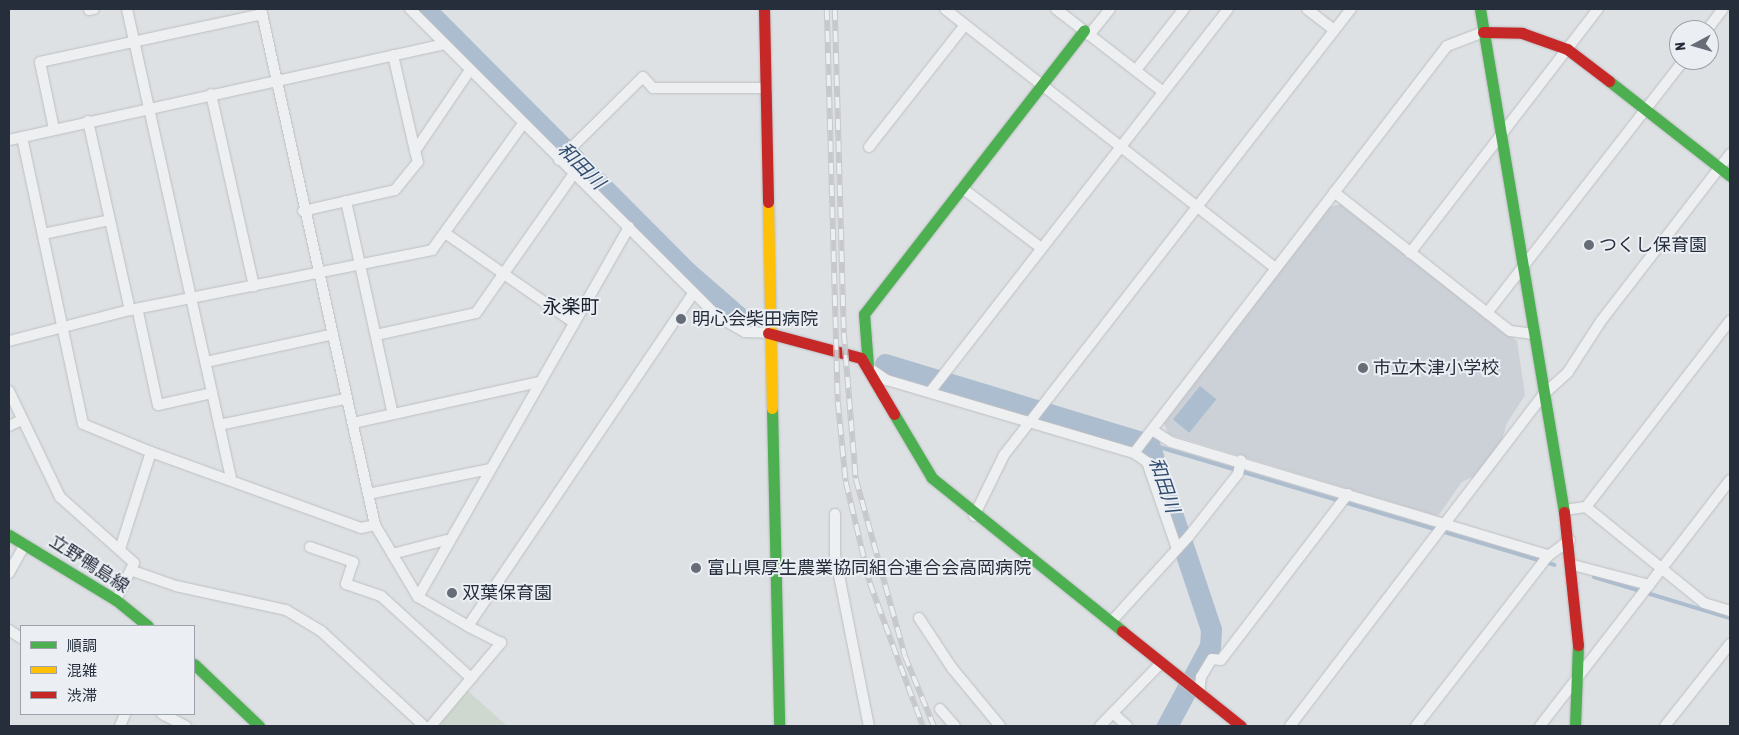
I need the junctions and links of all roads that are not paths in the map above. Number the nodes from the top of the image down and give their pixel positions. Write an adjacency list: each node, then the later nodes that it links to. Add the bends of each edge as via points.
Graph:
1 (126, 9): 20 (street)
2 (410, 9): 21 (street)
3 (764, 9): 29 (street)
4 (946, 9): 16 (street)
5 (1056, 9): 19 (street)
6 (1110, 9): 19 (street)
7 (1184, 9): 25 (street)
8 (1228, 9): 30 (street)
9 (1307, 9): 17 (street)
10 (1351, 9): 17 (street)
11 (1480, 9): 18 (street)
12 (1598, 9): 22 (street)
13 (1724, 9): 15 (street)
14 (261, 12): 20 (street); 27 (street)
15 (1715, 20)
16 (965, 25): 28 (street); 41 (street)
17 (1334, 30): 51 (street)
18 (1483, 32): 22 (street, via 1522,33); 38 (street); 49 (street, via 1447,46)
19 (1087, 33): 25 (street); 28 (street)
20 (134, 42): 32 (street); 36 (street, via 40,62)
21 (445, 44): 23 (street); 24 (street)
22 (1567, 49): 33 (street); 38 (street)
23 (393, 55): 27 (street); 42 (street)
24 (470, 70): 35 (street); 42 (street)
25 (1136, 70): 30 (street)
26 (1676, 70): 33 (street)
27 (275, 81): 31 (street); 52 (street)
28 (1043, 86): 40 (street); 48 (street)
29 (767, 88): 44 (street, via 653,88 643,77); 72 (street)
30 (1162, 91): 40 (street)
31 (211, 94): 32 (street); 64 (street)
32 (151, 108): 34 (street); 66 (street)
33 (1646, 110): 45 (street); 61 (street)
34 (88, 121): 36 (street); 53 (street)
35 (523, 124): 44 (street); 55 (street)
36 (54, 129): 37 (street)
37 (22, 137): 39 (street); 56 (street)
38 (1501, 137): 58 (street); 61 (street)
39 (9, 140)
40 (1121, 146): 51 (street); 57 (street)
41 (869, 147)
42 (415, 151): 50 (street, via 418,162 395,190)
43 (1730, 154): 45 (street)
44 (561, 158): 46 (street)
45 (1720, 168): 47 (street); 83 (street, via 1601,321 1568,372)
46 (573, 175): 54 (street); 63 (street)
47 (1730, 176)
48 (962, 188): 57 (street); 78 (street, via 864,314)
49 (1334, 192): 58 (street); 60 (street)
50 (346, 201): 52 (street); 59 (street)
51 (1198, 206): 60 (street); 87 (street)
52 (303, 211): 62 (street)
53 (110, 220): 56 (street); 67 (street)
54 (629, 227): 65 (street); 70 (street)
55 (446, 233): 59 (street, via 432,250); 63 (street)
56 (43, 234): 71 (street)
57 (1041, 248): 81 (street)
58 (1410, 253): 68 (street)
59 (361, 266): 62 (street, via 324,275); 75 (street)
60 (1276, 268): 91 (street)
61 (1523, 268): 68 (street); 73 (street)
62 (316, 272): 64 (street); 74 (street)
63 (504, 272): 70 (street); 75 (street, via 476,313)
64 (254, 286): 66 (street)
65 (694, 294): 72 (street, via 718,317 745,332); 126 (street)
66 (193, 299): 67 (street); 77 (street)
67 (134, 311): 71 (street); 82 (street, via 158,405)
68 (1487, 313): 73 (street, via 1510,331)
69 (1730, 321): 100 (street)
70 (573, 322): 79 (street)
71 (62, 326): 76 (street); 93 (street, via 83,424)
72 (768, 333): 78 (street, via 860,358); 142 (street)
73 (1534, 334): 83 (street)
74 (330, 335): 77 (street); 84 (street)
75 (376, 335): 85 (street)
76 (9, 341)
77 (206, 362): 82 (street)
78 (869, 368): 81 (street, via 887,380); 103 (street, via 932,478)
79 (539, 382): 85 (street); 95 (street)
80 (9, 390): 86 (street)
81 (932, 390): 87 (street)
82 (212, 393): 89 (street)
83 (1544, 393): 101 (street); 105 (street)
84 (345, 399): 88 (street); 89 (street)
85 (393, 414): 88 (street)
86 (22, 420): 90 (street); 112 (street, via 60,497)
87 (1033, 420): 92 (street); 103 (street, via 1004,455)
88 (353, 423): 98 (street)
89 (219, 425): 96 (street)
90 (9, 426)
91 (1151, 432): 92 (street); 94 (street)
92 (1136, 451): 111 (street, via 1147,462)
93 (151, 452): 96 (street); 112 (street)
94 (1240, 466): 99 (street); 111 (street)
95 (490, 469): 98 (street); 107 (street)
96 (231, 480): 104 (street, via 361,528)
97 (1730, 480): 116 (street)
98 (368, 494): 104 (street)
99 (1347, 495): 105 (street); 134 (street, via 1221,660 1212,659 1201,676)
100 (1586, 507): 101 (street); 116 (street)
101 (1564, 510): 108 (street)
102 (835, 514): 143 (street, via 835,555)
103 (974, 516): 124 (street)
104 (375, 525): 113 (street)
105 (1446, 526): 114 (street); 149 (street)
106 (9, 535): 109 (street, 立野鴨島線)
107 (446, 540): 113 (street); 120 (street)
108 (1570, 540): 114 (street); 115 (street)
109 (25, 544): 118 (street); 121 (street, 立野鴨島線)
110 (310, 547): 133 (street, via 352,562 346,584 381,596)
111 (1178, 548): 124 (street)
112 (120, 549): 117 (street, via 134,563)
113 (392, 554): 120 (street)
114 (1548, 556): 150 (street)
115 (1573, 565): 119 (street); 132 (street)
116 (1662, 568): 119 (street); 122 (street, via 1704,603)
117 (133, 571): 121 (street); 140 (street, via 176,586 286,610 321,631)
118 (9, 573)
119 (1649, 585): 132 (street)
120 (418, 597): 126 (street)
121 (116, 600): 125 (street, 立野鴨島線)
122 (1730, 610)
123 (919, 618): 145 (street, via 952,668)
124 (1111, 622): 130 (street)
125 (147, 625)
126 (468, 626): 133 (street, via 501,643)
127 (9, 630): 128 (street)
128 (20, 637)
129 (1730, 644): 153 (street)
130 (1160, 664): 134 (street); 136 (street)
131 (195, 665): 139 (street)
132 (1578, 677): 151 (street); 152 (street)
133 (471, 678): 141 (street)
134 (1197, 692): 148 (street)
135 (940, 709): 144 (street)
136 (1114, 714): 146 (street); 147 (street)
137 (164, 715): 138 (street)
138 (186, 726)
139 (259, 726)
140 (424, 726)
141 (431, 726)
142 (779, 726)
143 (869, 726)
144 (955, 726)
145 (1000, 726)
146 (1100, 726)
147 (1127, 726)
148 (1241, 726)
149 (1290, 726)
150 (1416, 726)
151 (1540, 726)
152 (1575, 726)
153 (1665, 726)

